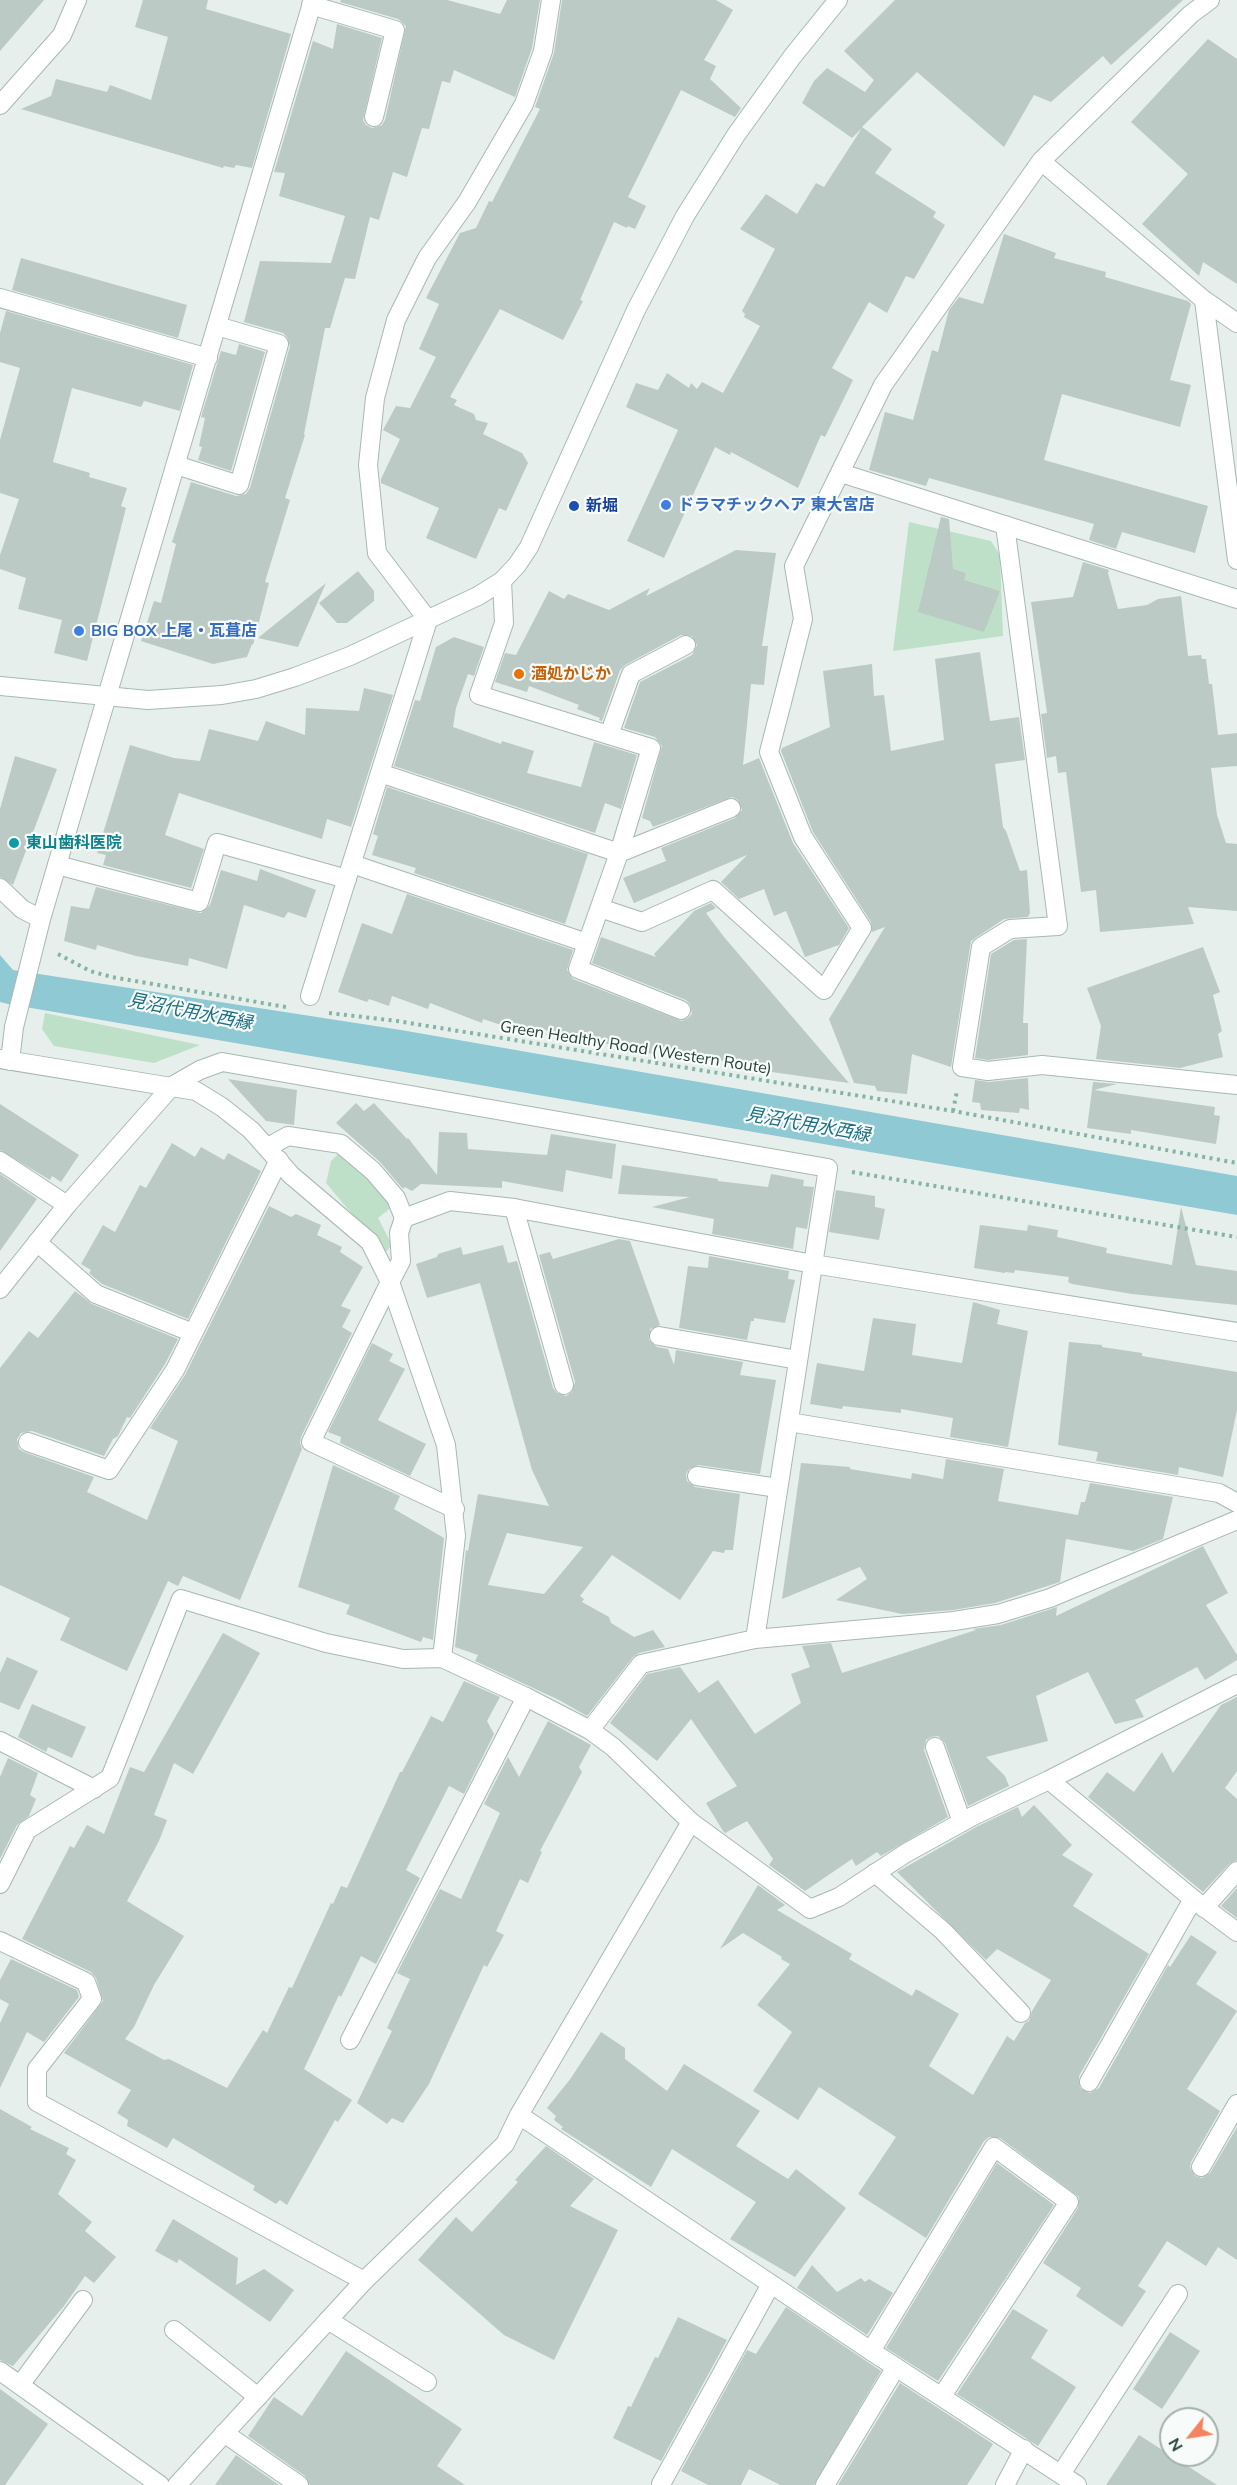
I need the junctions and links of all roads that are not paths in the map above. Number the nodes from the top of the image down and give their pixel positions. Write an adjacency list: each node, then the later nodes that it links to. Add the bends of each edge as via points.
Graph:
1 (77, 0): 6 (street, via 62,35)
2 (551, 0): 20 (street, via 543,51 524,104 467,202 427,258 396,320 375,398 368,465 377,553)
3 (838, 0): 18 (street, via 736,135 685,216 636,310 529,547)
4 (1210, 0): 8 (street)
5 (312, 3): 7 (street, via 395,30); 12 (street)
6 (0, 105)
7 (374, 117)
8 (1041, 161): 10 (street); 15 (street, via 883,385)
9 (0, 298): 13 (street)
10 (1204, 300): 11 (street); 17 (street)
11 (1237, 323)
12 (217, 326): 13 (street); 14 (street, via 279,344 239,485)
13 (208, 358): 14 (street)
14 (176, 465): 23 (street)
15 (841, 473): 16 (street); 31 (street, via 794,566 803,619 769,752 803,837 862,928 824,990 713,890 642,922)
16 (1005, 525): 19 (street); 37 (street, via 1058,926 1010,929 981,947 962,1067 988,1071 1041,1065)
17 (1237, 560)
18 (502, 581): 20 (street); 24 (street, via 504,622 479,695)
19 (1237, 599)
20 (428, 620): 23 (street, via 350,656 256,689 148,700); 25 (street)
21 (686, 645): 24 (street, via 631,674)
22 (0, 686): 23 (street)
23 (108, 697): 28 (street)
24 (609, 735): 27 (street, via 651,748)
25 (380, 773): 27 (street); 29 (street)
26 (731, 808): 27 (street)
27 (619, 853): 31 (street)
28 (57, 865): 29 (street, via 199,902 217,843); 32 (street)
29 (350, 872): 33 (street); 34 (street)
30 (0, 888): 32 (street, via 22,909)
31 (600, 909): 33 (street)
32 (41, 918): 36 (street)
33 (587, 943): 35 (street, via 578,969)
34 (310, 996)
35 (681, 1010)
36 (5, 1060): 38 (street)
37 (1237, 1085)
38 (172, 1086): 39 (street, via 196,1091 222,1107); 41 (street); 45 (street, via 222,1062 828,1168)
39 (273, 1153): 43 (street, via 288,1136 341,1144 373,1171 396,1198); 46 (street, via 291,1175 370,1242); 49 (street)
40 (0, 1161): 41 (street)
41 (67, 1205): 44 (street)
42 (514, 1209): 43 (street, via 450,1201); 45 (street); 52 (street)
43 (404, 1218): 46 (street, via 399,1233 401,1261)
44 (38, 1242): 47 (street); 49 (street, via 96,1294)
45 (813, 1264): 48 (street); 51 (street)
46 (390, 1282): 58 (street, via 446,1445); 58 (street, via 311,1443)
47 (0, 1289)
48 (1237, 1332)
49 (193, 1333): 54 (street, via 175,1370 109,1470)
50 (659, 1336): 51 (street)
51 (798, 1360): 53 (street)
52 (564, 1385)
53 (789, 1422): 56 (street); 57 (street, via 1220,1493)
54 (28, 1442)
55 (698, 1476): 56 (street)
56 (778, 1488): 60 (street)
57 (1237, 1503)
58 (454, 1509): 61 (street, via 456,1536)
59 (1237, 1520): 60 (street, via 1050,1598 998,1614)
60 (755, 1639): 64 (street, via 641,1664)
61 (442, 1658): 63 (street); 68 (street, via 402,1659 326,1643 182,1599 110,1778)
62 (1237, 1684): 67 (street)
63 (526, 1696): 64 (street); 78 (street)
64 (590, 1730): 69 (street)
65 (0, 1741): 68 (street)
66 (935, 1746): 70 (street)
67 (1049, 1780): 70 (street); 74 (street)
68 (94, 1789): 73 (street, via 27,1830)
69 (692, 1822): 72 (street, via 810,1909 839,1897); 81 (street)
70 (962, 1822): 72 (street)
71 (1237, 1871): 74 (street)
72 (875, 1873): 77 (street, via 943,1931)
73 (0, 1884)
74 (1198, 1904): 75 (street); 79 (street)
75 (1237, 1932)
76 (0, 1941): 83 (street, via 86,1982 92,1999 36,2069 37,2102)
77 (1020, 2013)
78 (350, 2040)
79 (1089, 2082)
80 (1237, 2104): 82 (street)
81 (519, 2115): 83 (street, via 505,2144); 84 (street)
82 (1201, 2167)
83 (364, 2281): 87 (street)
84 (771, 2284): 89 (street); 99 (street)
85 (1178, 2294): 98 (street)
86 (83, 2300): 93 (street)
87 (328, 2320): 92 (street); 95 (street)
88 (174, 2330): 95 (street)
89 (871, 2350): 90 (street); 94 (street, via 994,2148 1069,2202)
90 (896, 2367): 94 (street); 103 (street)
91 (0, 2371): 93 (street)
92 (427, 2382)
93 (20, 2385): 100 (street)
94 (942, 2396): 97 (street)
95 (258, 2397): 96 (street)
96 (224, 2433): 101 (street); 102 (street)
97 (1024, 2449): 98 (street); 104 (street)
98 (1061, 2474): 105 (street)
99 (661, 2484)
100 (160, 2485)
101 (177, 2485)
102 (299, 2485)
103 (825, 2485)
104 (1005, 2485)
105 (1077, 2485)

